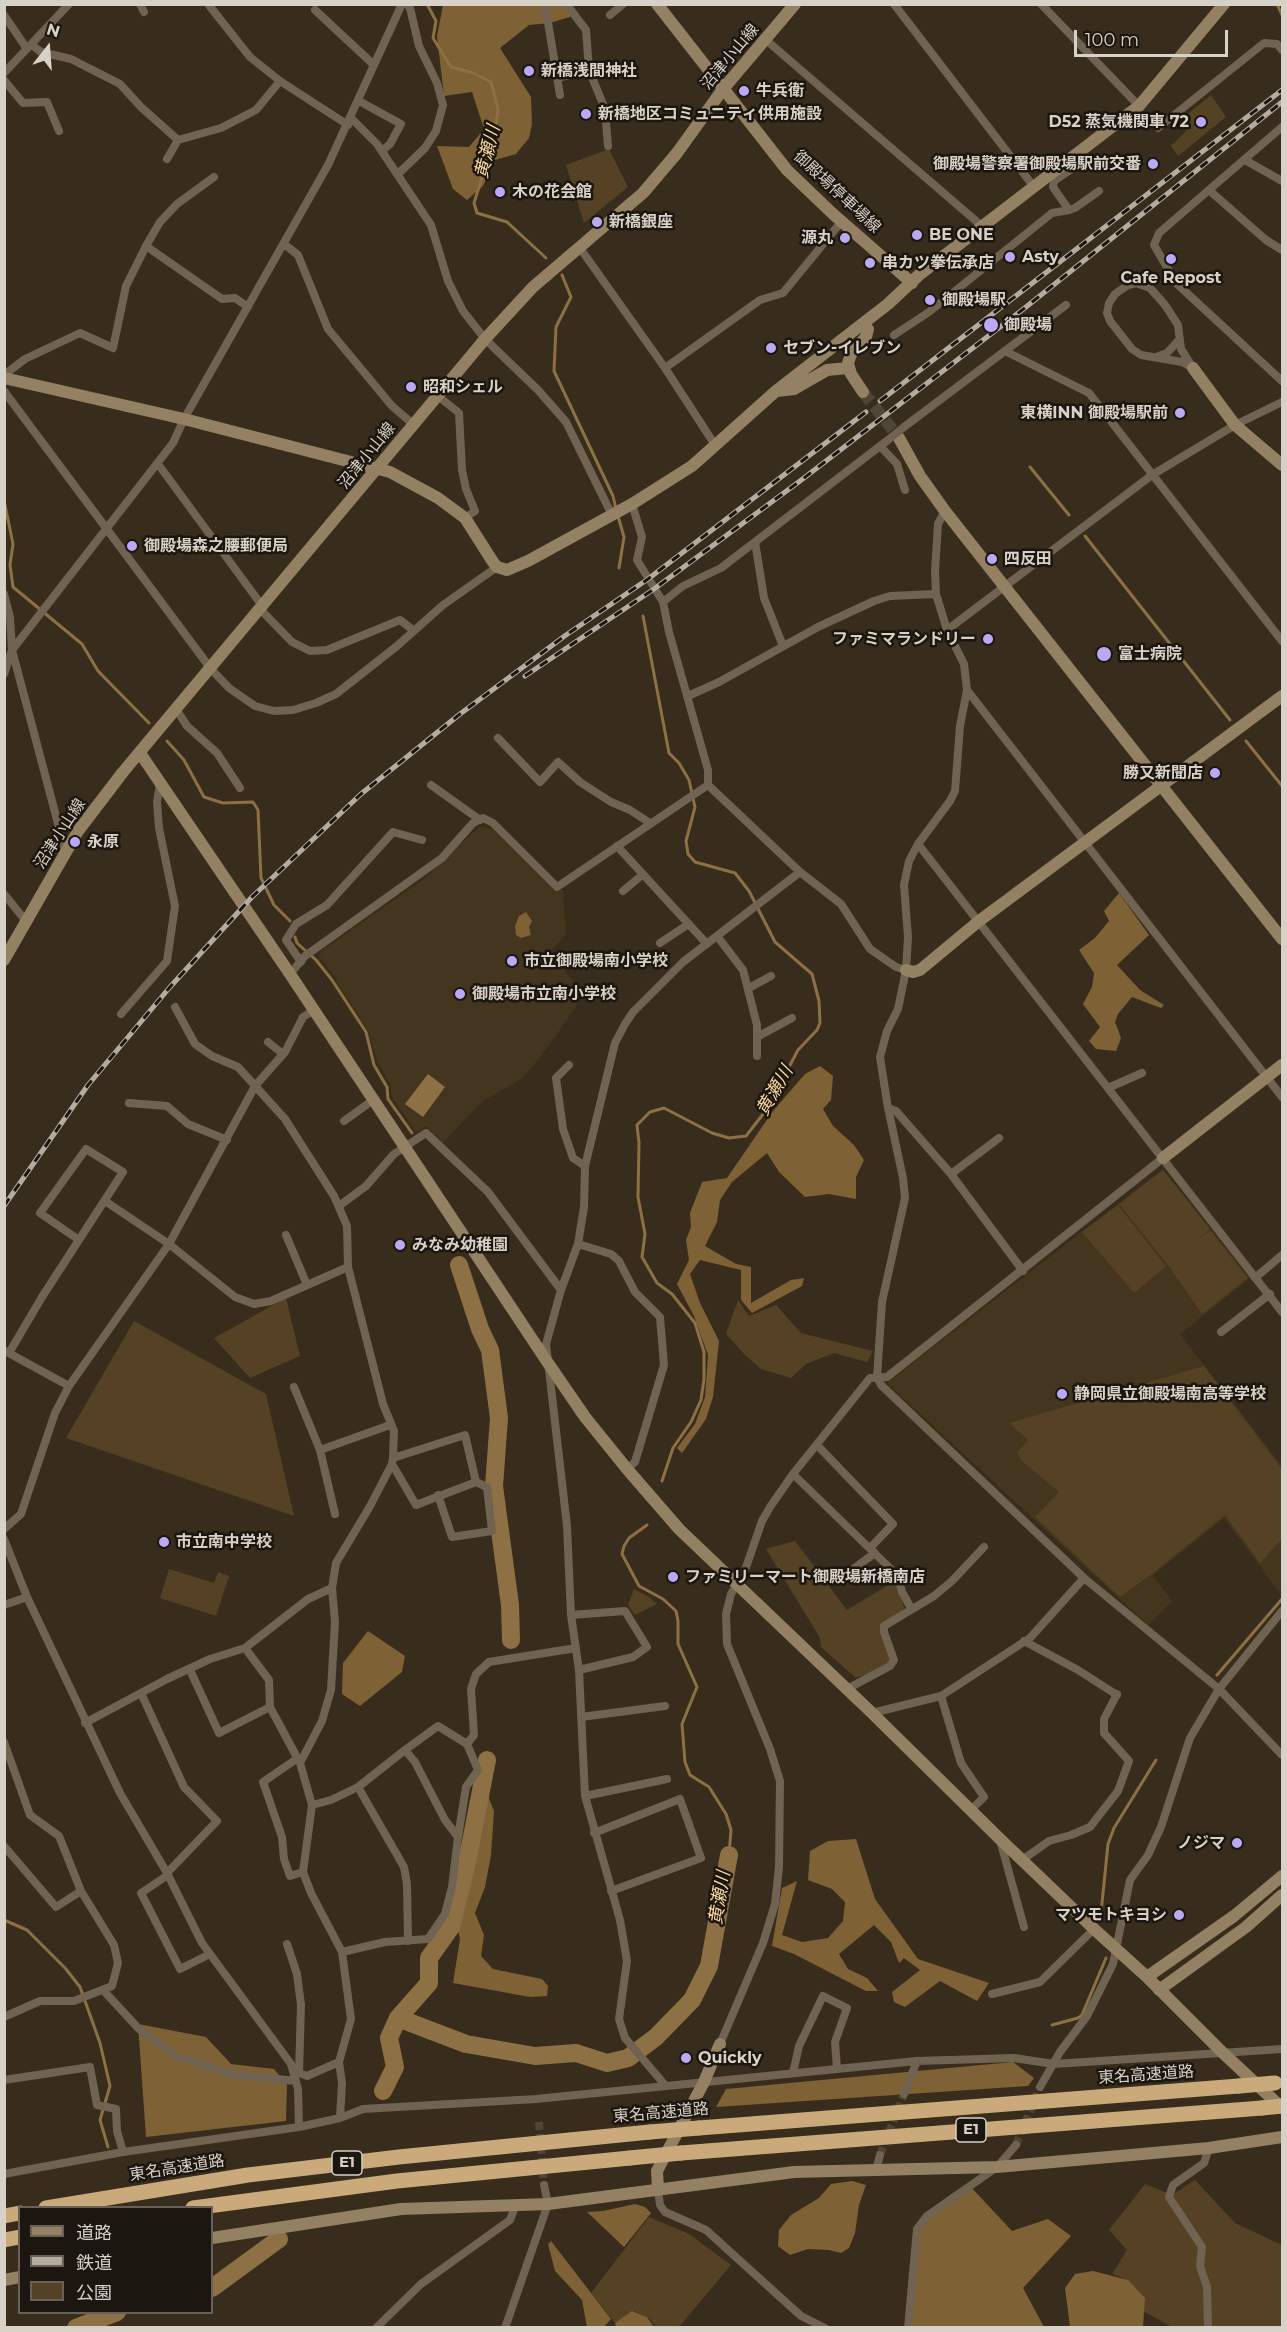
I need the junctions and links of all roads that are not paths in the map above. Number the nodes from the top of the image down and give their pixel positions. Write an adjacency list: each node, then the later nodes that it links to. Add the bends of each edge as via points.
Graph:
1 (69, 4): 17 (street)
2 (208, 4): 24 (street, via 250,57)
3 (402, 4): 19 (street)
4 (407, 4): 39 (street, via 443,105 436,131 426,148)
5 (545, 4): 22 (street)
6 (566, 4): 20 (street, via 586,30)
7 (623, 4): 15 (street)
8 (657, 4): 25 (street, 御殿場停車場線)
9 (795, 4): 16 (street, 沼津小山線)
10 (894, 4): 42 (street)
11 (1041, 4): 28 (street)
12 (1224, 4): 28 (street)
13 (315, 6): 19 (street)
14 (4, 15): 17 (street)
15 (610, 15)
16 (766, 40): 25 (street, 沼津小山線); 47 (street)
17 (29, 47): 21 (street); 33 (street, via 71,60 120,84)
18 (1282, 50): 31 (street, via 1277,44 1263,43)
19 (374, 65): 27 (street)
20 (589, 70): 22 (street); 34 (street, via 604,109)
21 (4, 73)
22 (557, 78): 26 (street)
23 (4, 81): 32 (street, via 23,103 47,102)
24 (280, 81): 29 (street); 33 (street, via 256,110 221,128)
25 (723, 89): 46 (street, 御殿場停車場線, via 787,170); 50 (street, 沼津小山線, via 643,193)
26 (560, 95)
27 (359, 100): 29 (street); 35 (street, via 400,124)
28 (1139, 106): 42 (street)
29 (350, 122): 35 (street); 48 (street)
30 (1282, 127): 37 (street)
31 (1158, 128)
32 (59, 131)
33 (178, 140): 36 (street)
34 (608, 146)
35 (382, 151): 39 (street)
36 (166, 159)
37 (1245, 160): 41 (street); 44 (street)
38 (1076, 166): 45 (street, via 1054,181 1053,187)
39 (398, 174): 57 (street, via 431,225 448,281 463,311)
40 (214, 177): 49 (street, via 177,204)
41 (1282, 181)
42 (1034, 187): 47 (street)
43 (1099, 191): 45 (street)
44 (1210, 191): 51 (street); 65 (street, via 1159,233 1154,245 1176,283)
45 (1069, 210): 56 (street, via 1052,213 929,312)
46 (842, 221): 52 (street, 御殿場停車場線); 61 (street, via 783,293 760,300)
47 (983, 227): 52 (street)
48 (284, 244): 54 (street); 72 (street, via 298,255 328,329 392,406)
49 (146, 246): 54 (street, via 222,299 235,298); 64 (street, via 126,286 113,348 80,333 25,358)
50 (580, 248): 57 (street, 沼津小山線, via 533,287); 61 (street)
51 (1282, 250)
52 (912, 283): 55 (street)
53 (1066, 305): 59 (street)
54 (248, 307): 71 (street)
55 (869, 324): 62 (street, via 866,337 851,354); 67 (street)
56 (894, 335)
57 (485, 339): 69 (street, 沼津小山線); 86 (street, via 566,422)
58 (1179, 340): 60 (street, via 1167,353); 60 (street, via 1178,325 1150,288 1136,283 1128,285 1115,294 1107,313 1132,349); 63 (street)
59 (1005, 351): 74 (street); 82 (street, via 1089,393)
60 (1152, 358): 63 (street, via 1182,362)
61 (665, 368): 75 (street)
62 (848, 368): 67 (street, via 827,369 794,389); 68 (street)
63 (1193, 368): 73 (street)
64 (4, 376): 71 (street)
65 (1282, 381)
66 (4, 391): 88 (street)
67 (776, 391): 75 (street)
68 (863, 392)
69 (438, 396): 72 (street, 沼津小山線); 87 (street, via 459,413 462,470 475,511)
70 (1282, 402): 73 (street)
71 (184, 419): 77 (street); 80 (street)
72 (414, 425): 80 (street, 沼津小山線)
73 (1235, 425): 79 (street); 82 (street)
74 (897, 435): 76 (street); 78 (street)
75 (715, 445): 84 (street, via 692,466)
76 (880, 446): 81 (street); 89 (street)
77 (158, 464): 88 (street); 95 (street)
78 (914, 465): 81 (street); 85 (street)
79 (1282, 465)
80 (378, 468): 87 (street, via 438,498); 95 (street, 沼津小山線)
81 (900, 472): 83 (street)
82 (1152, 475): 91 (street); 98 (street)
83 (905, 490)
84 (629, 506): 86 (street); 94 (street, via 642,537 637,560)
85 (945, 511): 91 (street); 93 (street, via 938,524)
86 (612, 515): 90 (street, via 528,561 507,570)
87 (465, 518): 90 (street)
88 (106, 528): 100 (street); 101 (street)
89 (755, 542): 94 (street, via 721,568 683,586); 99 (street, via 764,598)
90 (497, 567): 96 (street)
91 (1005, 588): 97 (street); 111 (street)
92 (4, 594): 100 (street)
93 (936, 594): 97 (street); 99 (street, via 890,596 874,601)
94 (663, 602): 104 (street)
95 (262, 609): 96 (street, via 292,642 310,651 327,651 400,620); 101 (street, 沼津小山線)
96 (413, 630): 101 (street, via 336,694 293,710 255,706)
97 (947, 630): 103 (street, via 964,664)
98 (1282, 641)
99 (783, 646): 104 (street)
100 (12, 650): 102 (street); 120 (street)
101 (211, 669): 106 (street, 沼津小山線)
102 (4, 674)
103 (968, 690): 117 (street); 118 (street, via 960,726 955,791)
104 (688, 696): 113 (street, via 708,770)
105 (1282, 696): 111 (street)
106 (176, 709): 108 (street, 沼津小山線); 112 (street, via 187,726 217,753)
107 (498, 738): 115 (street, via 540,782 558,762 588,787)
108 (140, 753): 109 (street); 120 (street, 沼津小山線)
109 (160, 784): 135 (street); 140 (street, via 159,828 175,906 167,961)
110 (431, 785): 114 (street)
111 (1162, 786): 117 (street); 129 (street)
112 (240, 788)
113 (704, 788): 115 (street); 121 (street)
114 (480, 820): 119 (street, via 494,823 557,887); 132 (street, via 442,858)
115 (650, 823): 119 (street)
116 (422, 840): 132 (street, via 393,832 327,905 296,924 286,940)
117 (1085, 842): 126 (street); 149 (street)
118 (918, 844): 126 (street); 134 (street, via 909,861 904,885)
119 (617, 846): 122 (street)
120 (66, 850): 125 (street, 沼津小山線)
121 (800, 872): 128 (street); 134 (street, via 841,904 870,949)
122 (642, 875): 123 (street); 127 (street)
123 (623, 891)
124 (4, 894): 125 (street)
125 (26, 921): 133 (street, 沼津小山線)
126 (979, 921): 134 (street, via 920,970); 151 (street)
127 (687, 925): 130 (street); 131 (street)
128 (717, 936): 131 (street); 137 (street, via 743,970)
129 (1282, 939)
130 (660, 943)
131 (707, 944): 161 (street, via 683,962 625,1024 615,1043)
132 (303, 959): 135 (street)
133 (4, 960)
134 (906, 970): 155 (street, via 898,1010 880,1056)
135 (290, 974): 139 (street)
136 (771, 976): 137 (street)
137 (749, 988): 142 (street)
138 (175, 1007): 150 (street, via 195,1044 238,1067)
139 (314, 1010): 144 (street, via 303,1017); 153 (street)
140 (121, 1014)
141 (792, 1018): 142 (street)
142 (757, 1037): 145 (street)
143 (268, 1041): 144 (street)
144 (283, 1054): 150 (street)
145 (757, 1056)
146 (569, 1065): 161 (street, via 556,1078 563,1129 573,1158)
147 (1282, 1065): 149 (street)
148 (1142, 1073): 151 (street)
149 (1267, 1077): 152 (street); 160 (street)
150 (255, 1086): 158 (street); 164 (street, via 285,1119)
151 (1108, 1088): 160 (street)
152 (1282, 1096)
153 (373, 1100): 156 (street); 159 (street)
154 (129, 1103): 158 (street, via 167,1106 188,1124)
155 (888, 1108): 162 (street, via 896,1111); 180 (street, via 905,1198 882,1302)
156 (344, 1122)
157 (999, 1138): 162 (street)
158 (227, 1140): 167 (street)
159 (404, 1147): 164 (street, via 366,1186); 174 (street, via 426,1133 488,1192); 179 (street)
160 (1163, 1158): 171 (street); 172 (street)
161 (585, 1166): 168 (street)
162 (951, 1174): 171 (street)
163 (105, 1202): 166 (street); 166 (street, via 123,1172 86,1149 40,1213); 167 (street)
164 (339, 1206): 170 (street, via 347,1226)
165 (286, 1235): 173 (street)
166 (79, 1240): 178 (street)
167 (169, 1244): 173 (street, via 235,1297 254,1304); 181 (street)
168 (578, 1244): 174 (street); 187 (street, via 611,1254 619,1261 635,1292 660,1317 664,1365 634,1462)
169 (1282, 1255): 172 (street)
170 (348, 1267): 173 (street); 183 (street)
171 (1023, 1270): 180 (street, via 886,1377)
172 (1255, 1278): 175 (street)
173 (307, 1285)
174 (561, 1290): 179 (street, via 546,1344)
175 (1270, 1294): 176 (street); 177 (street)
176 (1282, 1312)
177 (1221, 1332)
178 (7, 1352): 181 (street)
179 (548, 1363): 187 (street); 204 (street, via 567,1526)
180 (877, 1377): 184 (street, via 870,1378); 197 (street)
181 (69, 1386): 192 (street, via 55,1413 21,1514)
182 (294, 1387): 185 (street)
183 (390, 1425): 185 (street); 186 (street, via 394,1431)
184 (817, 1445): 188 (street); 195 (street, via 893,1524)
185 (320, 1450): 191 (street)
186 (392, 1461): 189 (street, via 465,1435); 190 (street, via 417,1505); 199 (street, via 336,1563)
187 (627, 1469): 198 (street, via 680,1529)
188 (794, 1474): 195 (street); 198 (street, via 762,1521)
189 (476, 1482): 190 (street); 190 (street, via 487,1487 492,1531 452,1537)
190 (438, 1495)
191 (335, 1514)
192 (5, 1528)
193 (4, 1539): 200 (street)
194 (984, 1547): 202 (street, via 952,1581)
195 (873, 1550): 196 (street); 202 (street, via 898,1576)
196 (845, 1575)
197 (1084, 1578): 205 (street); 211 (street)
198 (738, 1584): 210 (street); 252 (street, via 726,1614 727,1644 780,1781 779,1867 775,1904 763,1943)
199 (332, 1588): 206 (street, via 308,1599); 223 (street, via 335,1622 331,1690 322,1721)
200 (27, 1597): 201 (street); 218 (street)
201 (4, 1605)
202 (911, 1608): 210 (street, via 885,1626 894,1660 890,1666)
203 (1282, 1611): 211 (street)
204 (572, 1615): 207 (street); 209 (street, via 625,1611 647,1647 633,1657)
205 (1024, 1641): 213 (street); 233 (street, via 1117,1694 1104,1719 1104,1732 1129,1761 1118,1791 1090,1827 1049,1841)
206 (245, 1648): 208 (street); 215 (street, via 269,1680)
207 (576, 1648): 209 (street); 220 (street, via 489,1662 476,1674 471,1689 474,1735)
208 (190, 1670): 212 (street); 215 (street, via 219,1733)
209 (579, 1670): 217 (street)
210 (846, 1689): 216 (street)
211 (1220, 1689): 222 (street); 244 (street, via 1190,1738 1161,1827 1130,1880)
212 (141, 1693): 218 (street); 235 (street, via 184,1787 217,1821)
213 (941, 1696): 216 (street); 228 (street, via 961,1762 984,1797)
214 (665, 1706): 217 (street)
215 (270, 1707): 223 (street)
216 (872, 1713): 228 (street)
217 (581, 1717): 226 (street)
218 (85, 1722): 235 (street, via 120,1793)
219 (4, 1742): 237 (street, via 30,1815 59,1836)
220 (466, 1744): 221 (street, via 438,1726); 230 (street, via 478,1770 466,1787)
221 (405, 1750): 225 (street); 230 (street)
222 (1282, 1755)
223 (299, 1760): 227 (street); 234 (street, via 263,1782 282,1837 290,1876)
224 (667, 1779): 226 (street)
225 (358, 1786): 227 (street); 242 (street, via 404,1867)
226 (585, 1796): 229 (street)
227 (312, 1805): 234 (street)
228 (971, 1810): 231 (street)
229 (594, 1833): 238 (street); 238 (street, via 680,1799 701,1858)
230 (458, 1837): 242 (street, via 445,1914 428,1939)
231 (1000, 1839): 233 (street); 240 (street)
232 (4, 1846): 237 (street, via 56,1906)
233 (1022, 1860): 241 (street)
234 (303, 1872): 245 (street)
235 (168, 1874): 246 (street); 246 (street, via 141,1893 180,1969)
236 (1282, 1876): 247 (street, via 1234,1916)
237 (81, 1891): 248 (street, via 114,1945 118,1963 112,1986)
238 (611, 1891): 264 (street, via 627,1961 619,2019 625,2038)
239 (1282, 1895): 249 (street, via 1246,1927)
240 (1024, 1927)
241 (1094, 1929): 244 (street); 250 (street, via 1040,1982)
242 (408, 1941): 245 (street)
243 (287, 1944): 256 (street, via 297,1974 301,2005 299,2073 307,2076)
244 (1116, 1948): 247 (street); 257 (street, via 1113,1964 1087,2016)
245 (342, 1952): 256 (street, via 351,2019)
246 (210, 1954): 261 (street, via 291,2064)
247 (1148, 1977): 249 (street)
248 (103, 1990): 251 (street, via 74,2001 40,2001); 261 (street, via 139,2029 176,2056 231,2074)
249 (1159, 1990): 254 (street)
250 (992, 1994)
251 (4, 2017)
252 (720, 2044): 262 (street)
253 (1282, 2049): 254 (street)
254 (1222, 2052): 257 (street); 267 (street)
255 (917, 2061): 257 (street, via 1014,2058); 258 (street); 266 (street)
256 (339, 2062): 268 (street)
257 (1053, 2064): 265 (street)
258 (837, 2069): 259 (street); 259 (street, via 835,2042 847,2008 823,1996 799,2046)
259 (793, 2073): 262 (street)
260 (4, 2080): 273 (street, via 90,2067 97,2105 116,2109)
261 (296, 2081): 269 (street)
262 (704, 2082): 264 (street); 279 (street, via 657,2171)
263 (1279, 2082): 282 (highway, 東名高速道路 / E1, bridge, via 650,2132 399,2157 248,2175)
264 (665, 2085): 268 (street, via 363,2109)
265 (1040, 2087)
266 (904, 2094)
267 (1282, 2107): 283 (highway, E1, bridge, via 681,2153 408,2180)
268 (340, 2118): 269 (street)
269 (298, 2127): 273 (street)
270 (1282, 2137): 272 (street)
271 (1016, 2145): 275 (street)
272 (1209, 2148): 275 (street); 291 (street, via 1204,2163 1173,2186 1169,2197 1202,2247 1200,2266 1207,2287)
273 (123, 2152): 277 (street)
274 (880, 2155): 276 (street)
275 (997, 2167): 276 (street); 290 (street, via 927,2216 917,2229)
276 (876, 2170): 279 (street, via 794,2172)
277 (4, 2174)
278 (544, 2185): 281 (street)
279 (658, 2190): 281 (street); 285 (street, via 665,2212 706,2230)
280 (516, 2204): 281 (street); 284 (street, via 400,2209); 286 (street, via 510,2220 421,2284)
281 (548, 2204): 287 (street)
282 (58, 2206)
283 (208, 2206)
284 (213, 2238)
285 (801, 2316): 288 (street); 289 (street)
286 (376, 2328)
287 (504, 2328)
288 (802, 2328)
289 (825, 2328)
290 (908, 2328)
291 (1208, 2328)

